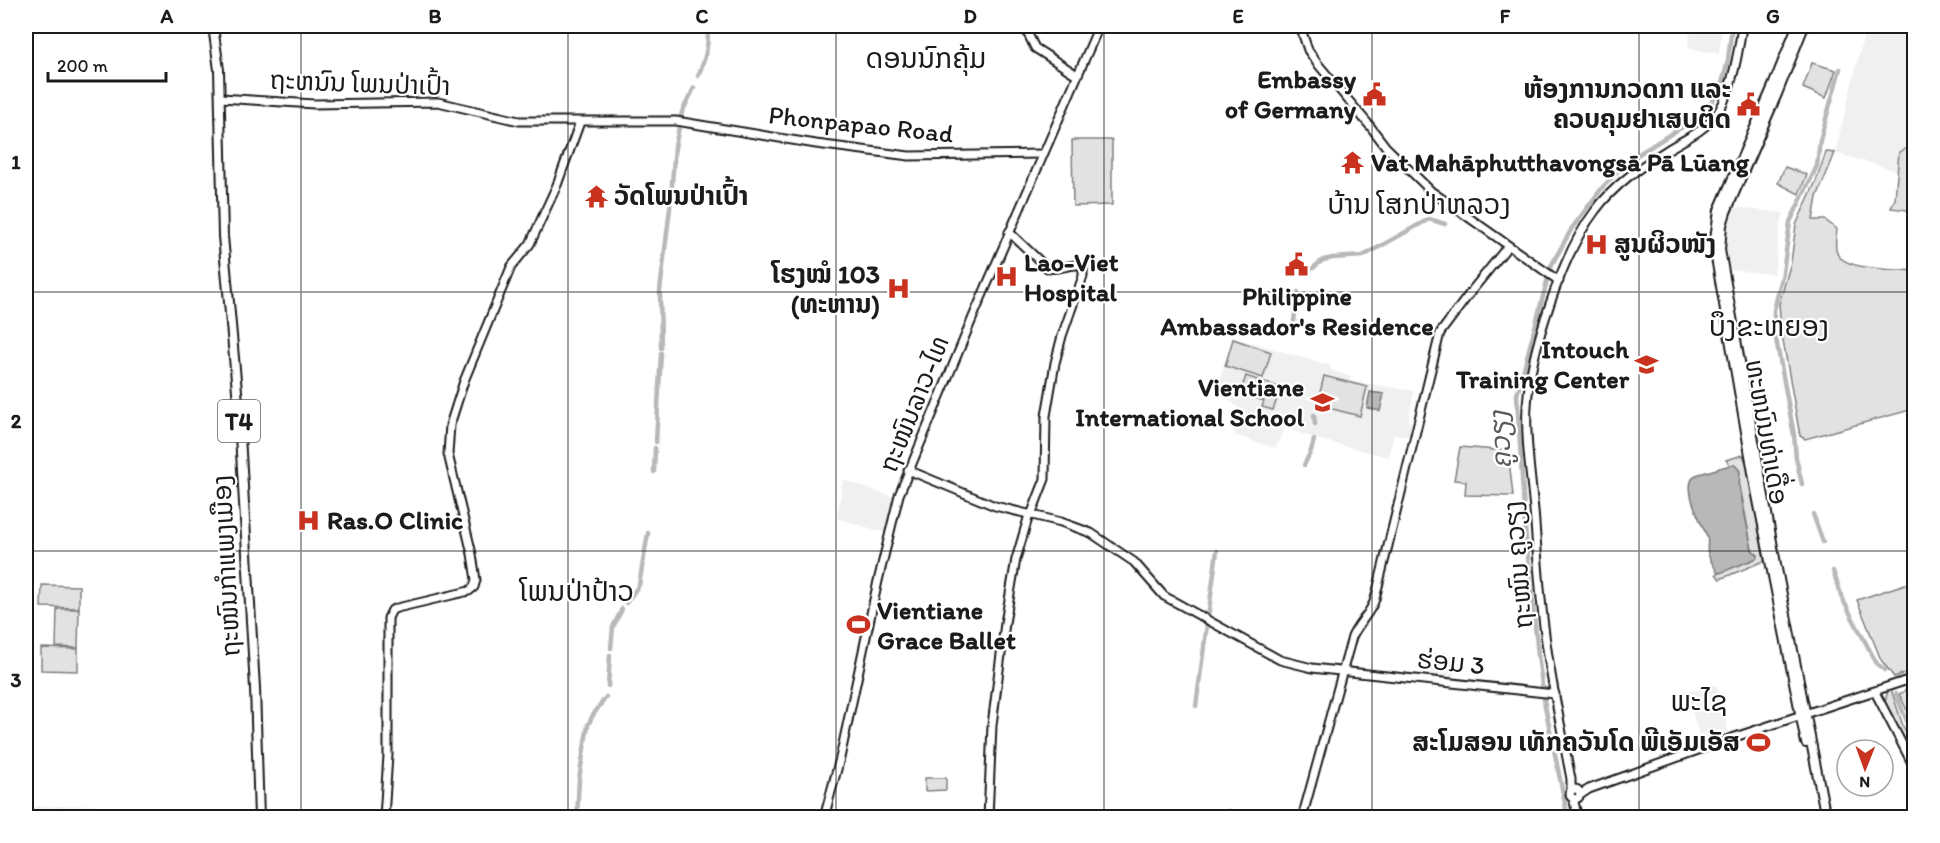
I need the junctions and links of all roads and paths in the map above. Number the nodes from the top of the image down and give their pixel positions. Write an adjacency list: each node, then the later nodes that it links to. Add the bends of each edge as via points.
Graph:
1 (213, 26): 9 (main road, ຖະໜົນກຳແພງເມືອງ / T4)
2 (1024, 26): 8 (street, via 1035,48)
3 (1099, 26): 8 (street, ຖະໜົນລາວ-ໄທ)
4 (1300, 26): 14 (street, via 1317,63 1400,163 1431,191)
5 (1742, 26): 15 (street, ຖະໜົນ ຄູວຽງ, via 1737,61 1715,116 1623,181 1595,211)
6 (1797, 26): 22 (main road, ທະຫນົນທ່າເດື່ອ, via 1719,210 1714,246 1756,490)
7 (1804, 26): 22 (main road, ທະຫນົນທ່າເດື່ອ, via 1726,212 1720,250)
8 (1077, 75): 12 (street, ຖະໜົນລາວ-ໄທ)
9 (221, 98): 11 (street, ຖະຫນົນ ໂພນປ່າເປົ້າ, via 314,104 438,102 519,121); 26 (main road, ຖະໜົນກຳແພງເມືອງ / T4, via 223,236 238,402)
10 (679, 121): 11 (street, ຖະຫນົນ ໂພນປ່າເປົ້າ); 12 (street, Phonpapao Road, via 909,156)
11 (580, 122): 27 (street, via 530,244 511,267 450,425 448,454 472,554 474,587 397,608 387,618 388,755)
12 (1042, 154): 13 (street, ຖະໜົນລາວ-ໄທ)
13 (1009, 232): 16 (street, ຖະໜົນລາວ-ໄທ); 17 (street, via 1047,268 1083,265 1082,281 1055,363 1046,416 1045,479)
14 (1508, 246): 15 (street); 18 (street, via 1440,333 1373,607 1356,629)
15 (1558, 280): 21 (street, ຖະໜົນ ຄູວຽງ, via 1530,373 1527,406)
16 (909, 470): 17 (street, ຮ່ອມ 3, via 974,498); 28 (street, ຖະໜົນລາວ-ໄທ, via 894,513)
17 (1030, 515): 18 (street, ຮ່ອມ 3, via 1071,525 1104,540 1134,562 1160,594 1280,660); 29 (street, via 1016,559 1005,622 992,725)
18 (1343, 671): 21 (street, ຮ່ອມ 3); 32 (street)
19 (1914, 678): 20 (street)
20 (1875, 692): 22 (street); 23 (street)
21 (1552, 694): 24 (street, ຖະໜົນ ຄູວຽງ)
22 (1803, 716): 24 (street); 33 (main road); 34 (main road)
23 (1914, 766)
24 (1576, 793): 25 (street, ຖະໜົນ ຄູວຽງ)
25 (1577, 816)
26 (259, 818)
27 (384, 818)
28 (824, 818)
29 (988, 818)
30 (1229, 818): 31 (street)
31 (1238, 818)
32 (1302, 818)
33 (1822, 818)
34 (1826, 818)

